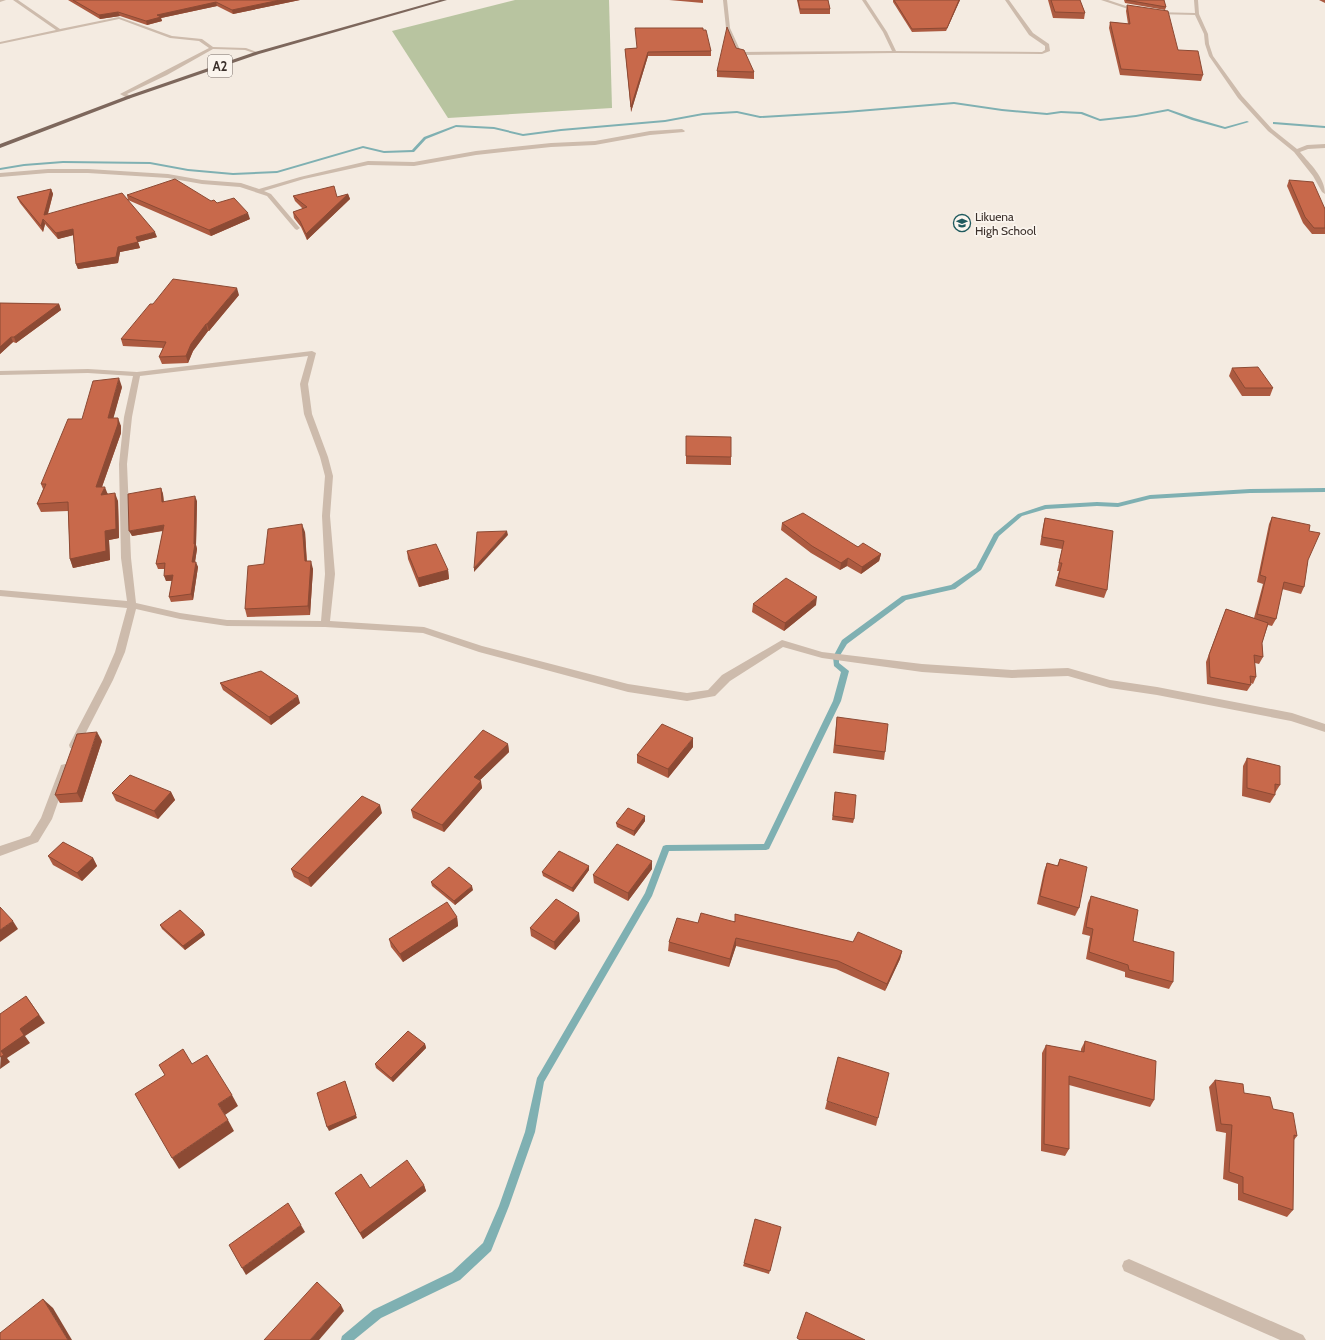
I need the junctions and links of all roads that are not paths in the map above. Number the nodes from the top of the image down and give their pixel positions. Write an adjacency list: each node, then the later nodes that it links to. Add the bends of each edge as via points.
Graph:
1 (4, 0): 9 (street)
2 (15, 0): 11 (street)
3 (445, 0): 15 (main road, A2)
4 (725, 0): 14 (street, via 728,28 739,54)
5 (864, 0): 14 (street)
6 (1008, 0): 14 (street, via 1032,34 1047,45 1048,51)
7 (1103, 0): 10 (street, via 1160,14)
8 (1196, 0): 10 (street)
9 (0, 1)
10 (1197, 14): 20 (street, via 1206,34 1211,56 1240,97 1270,130)
11 (59, 30): 12 (street); 13 (street, via 120,18 172,37 200,40)
12 (0, 43)
13 (212, 48): 15 (street, via 246,49); 16 (street, via 123,94)
14 (895, 52)
15 (257, 53): 16 (main road, A2)
16 (129, 98): 18 (main road, A2)
17 (682, 131): 22 (street, via 650,133 595,143 476,153 425,163 368,163)
18 (0, 146)
19 (1325, 146): 20 (street, via 1307,147)
20 (1296, 151): 23 (street, via 1316,175)
21 (0, 175): 22 (street, via 54,171 117,172 241,185)
22 (259, 191): 24 (street, via 268,195)
23 (1325, 192)
24 (297, 228)
25 (0, 373): 26 (street, via 88,371)
26 (137, 374): 28 (street, via 128,417 123,464 126,558); 29 (street, via 312,353 304,384 308,414 329,476 326,516 330,574)
27 (0, 592): 28 (street)
28 (132, 605): 29 (street, via 227,623); 31 (street, via 120,652 108,680 77,736 46,819 34,838)
29 (325, 624): 30 (street, via 424,630 479,649 628,688 687,697 711,693 726,678 782,643 822,655 922,668 1012,674 1068,672 1110,684 1292,717)
30 (1325, 728)
31 (0, 850)
32 (1129, 1266): 33 (street)
33 (1298, 1340)

